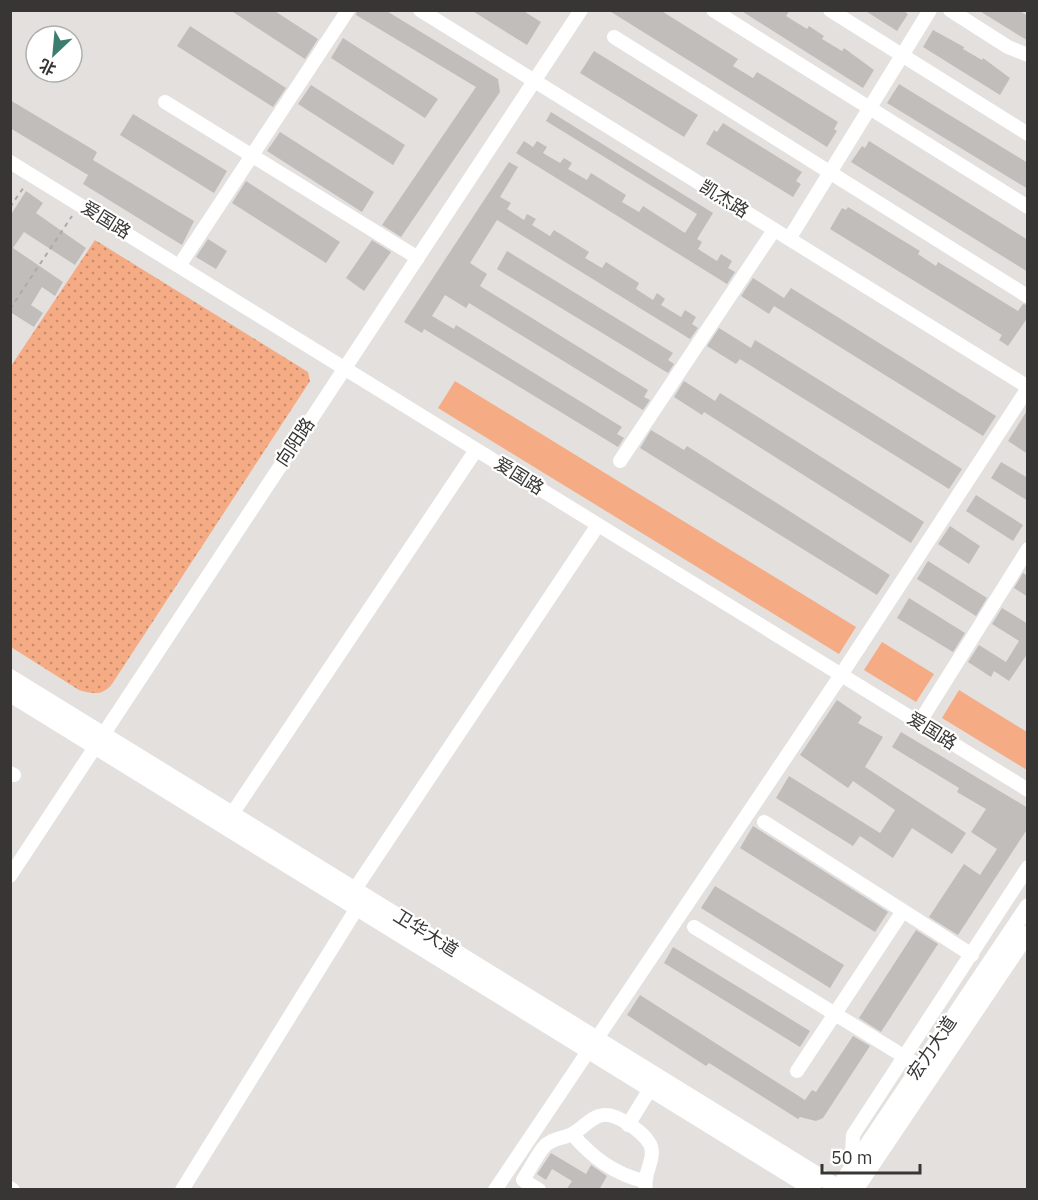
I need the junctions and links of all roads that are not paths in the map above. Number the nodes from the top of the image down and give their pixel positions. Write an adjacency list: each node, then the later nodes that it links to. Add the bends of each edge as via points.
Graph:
1 (348, 10): 15 (street)
2 (420, 10): 11 (street, 凯杰路)
3 (581, 10): 11 (street, 向阳路)
4 (713, 10): 13 (street)
5 (830, 10): 10 (street)
6 (930, 10): 10 (street)
7 (950, 10): 9 (street, via 1008,47)
8 (614, 37): 17 (street)
9 (1028, 55)
10 (902, 56): 13 (street); 14 (street)
11 (536, 82): 19 (street, 凯杰路); 21 (street, 向阳路)
12 (165, 102): 15 (street)
13 (870, 108): 17 (street); 18 (street)
14 (1028, 134)
15 (252, 156): 21 (street); 22 (street)
16 (10, 162): 22 (street, 爱国路)
17 (830, 172): 20 (street); 23 (street)
18 (1028, 207)
19 (774, 230): 20 (street, 凯杰路); 27 (street)
20 (789, 239): 25 (street, 凯杰路)
21 (418, 258): 24 (street, 向阳路)
22 (179, 266): 24 (street, 爱国路)
23 (1027, 296)
24 (344, 368): 26 (street, 爱国路); 34 (street, 向阳路)
25 (1028, 387): 30 (street)
26 (476, 450): 28 (street, 爱国路); 36 (street)
27 (620, 461)
28 (598, 525): 30 (street, 爱国路); 41 (street)
29 (1028, 549): 33 (street)
30 (841, 675): 33 (street, 爱国路); 49 (street)
31 (10, 677): 34 (main road, 卫华大道)
32 (10, 694): 34 (main road, 卫华大道)
33 (919, 723): 35 (street, 爱国路)
34 (99, 740): 36 (main road, 卫华大道); 38 (street, 向阳路); 43 (main road, 卫华大道)
35 (1028, 790)
36 (232, 814): 41 (main road, 卫华大道)
37 (764, 822): 44 (street)
38 (13, 860): 40 (street, 向阳路)
39 (1028, 867): 47 (street)
40 (10, 876)
41 (355, 889): 49 (main road, 卫华大道)
42 (1028, 906): 51 (main road, 宏力大道)
43 (357, 908): 49 (main road, 卫华大道); 59 (street)
44 (903, 911): 47 (street); 48 (street)
45 (694, 927): 48 (street)
46 (1028, 933): 58 (main road, 宏力大道)
47 (972, 955): 50 (street)
48 (835, 1014): 50 (street); 52 (street)
49 (593, 1045): 53 (main road, 卫华大道); 58 (main road, 卫华大道); 60 (street)
50 (905, 1057): 51 (street); 56 (street, via 853,1135)
51 (920, 1066): 56 (main road, 宏力大道)
52 (797, 1071)
53 (650, 1089): 54 (street); 62 (main road, 卫华大道)
54 (628, 1125): 55 (street, via 604,1115); 57 (street, via 642,1135 652,1151)
55 (573, 1134): 57 (street, via 606,1166); 61 (street, via 549,1142 524,1180)
56 (851, 1169): 58 (main road, 宏力大道)
57 (645, 1185)
58 (843, 1189)
59 (182, 1190)
60 (495, 1190)
61 (539, 1190)
62 (814, 1190)

